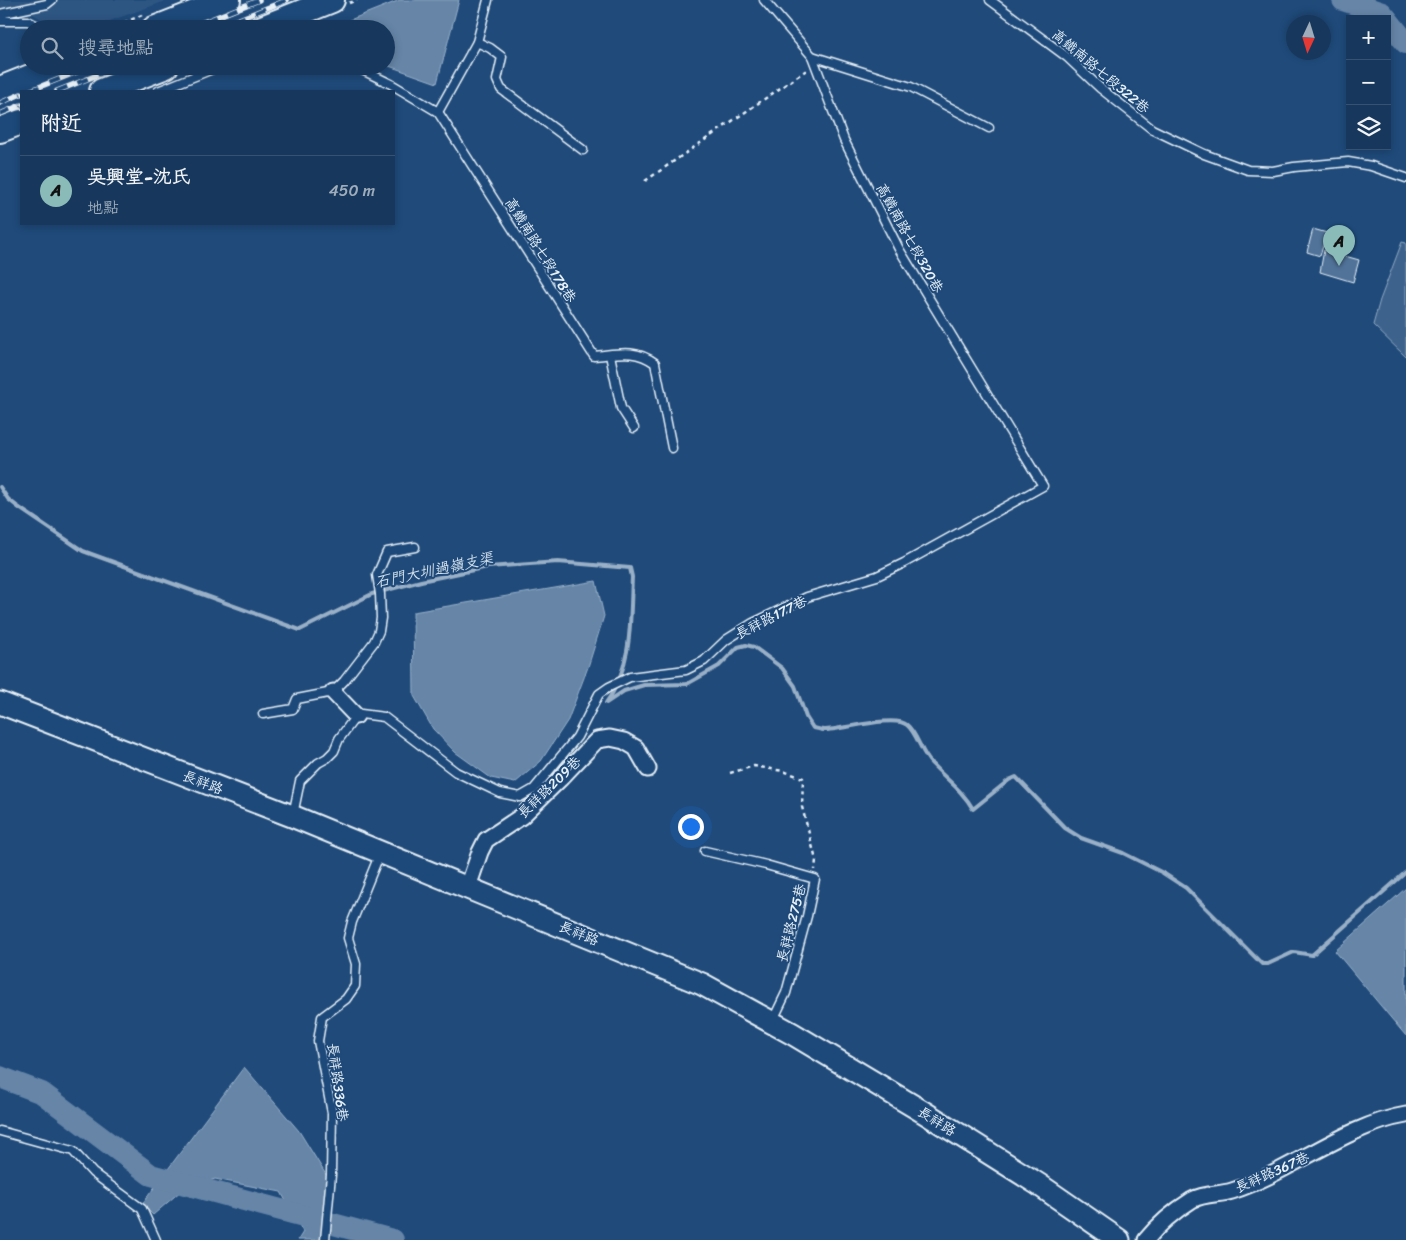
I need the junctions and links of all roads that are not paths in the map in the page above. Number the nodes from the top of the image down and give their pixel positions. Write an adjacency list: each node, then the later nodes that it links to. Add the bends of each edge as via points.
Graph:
1 (52, 0): 7 (lane, via 47,4)
2 (228, 0): 8 (main road)
3 (332, 0): 9 (main road)
4 (488, 0): 12 (lane)
5 (764, 0): 13 (lane, 高鐵南路七段320巷)
6 (990, 0): 26 (lane, 高鐵南路七段322巷, via 1067,57 1152,129 1204,154 1248,170 1273,171 1348,162)
7 (0, 14)
8 (177, 20)
9 (282, 20)
10 (0, 21): 11 (lane)
11 (20, 21)
12 (477, 42): 21 (lane); 25 (lane, via 502,57 497,80 502,89)
13 (812, 56): 23 (lane, via 911,87); 30 (lane, 高鐵南路七段320巷, via 844,140 899,249)
14 (35, 75): 19 (main road)
15 (137, 75): 18 (lane)
16 (183, 75): 18 (lane)
17 (372, 75): 21 (lane, 高鐵南路七段178巷)
18 (154, 82): 20 (main road)
19 (0, 89)
20 (108, 90)
21 (438, 112): 27 (lane, 高鐵南路七段178巷, via 594,356)
22 (20, 122): 24 (main road)
23 (988, 128)
24 (0, 130)
25 (583, 150)
26 (1406, 178)
27 (610, 354): 28 (lane, via 621,408); 29 (lane, 高鐵南路七段178巷, via 634,352 655,363)
28 (634, 428)
29 (672, 448)
30 (1042, 486): 35 (lane, 長祥路177巷, via 877,576 807,597 753,623 726,640 704,661 686,670 630,677 609,687 599,694 577,737 544,779 520,797 500,793 456,772 384,717)
31 (415, 547): 32 (lane, via 387,552 378,575 381,610 374,642)
32 (333, 692): 34 (lane, via 297,699 293,709); 35 (street)
33 (0, 703): 37 (street, 長祥路)
34 (263, 714)
35 (356, 716): 37 (lane, via 334,751 300,781)
36 (648, 769): 40 (street, 長祥路209巷, via 636,748 624,741 597,740 522,816 486,840)
37 (292, 816): 38 (street, 長祥路)
38 (381, 851): 40 (street, 長祥路); 44 (lane, 長祥路336巷, via 348,938 356,964 356,986 346,999 322,1017 318,1041 332,1113)
39 (705, 852): 41 (lane, 長祥路275巷, via 815,879 786,993)
40 (468, 887): 41 (street, 長祥路, via 702,984)
41 (772, 1022): 46 (street, 長祥路, via 925,1113)
42 (1406, 1116): 47 (street, 長祥路367巷, via 1376,1123 1289,1167 1231,1191 1194,1199)
43 (0, 1131): 45 (lane, via 73,1150 93,1173 142,1209)
44 (325, 1238)
45 (156, 1240)
46 (1119, 1240)
47 (1146, 1240)

